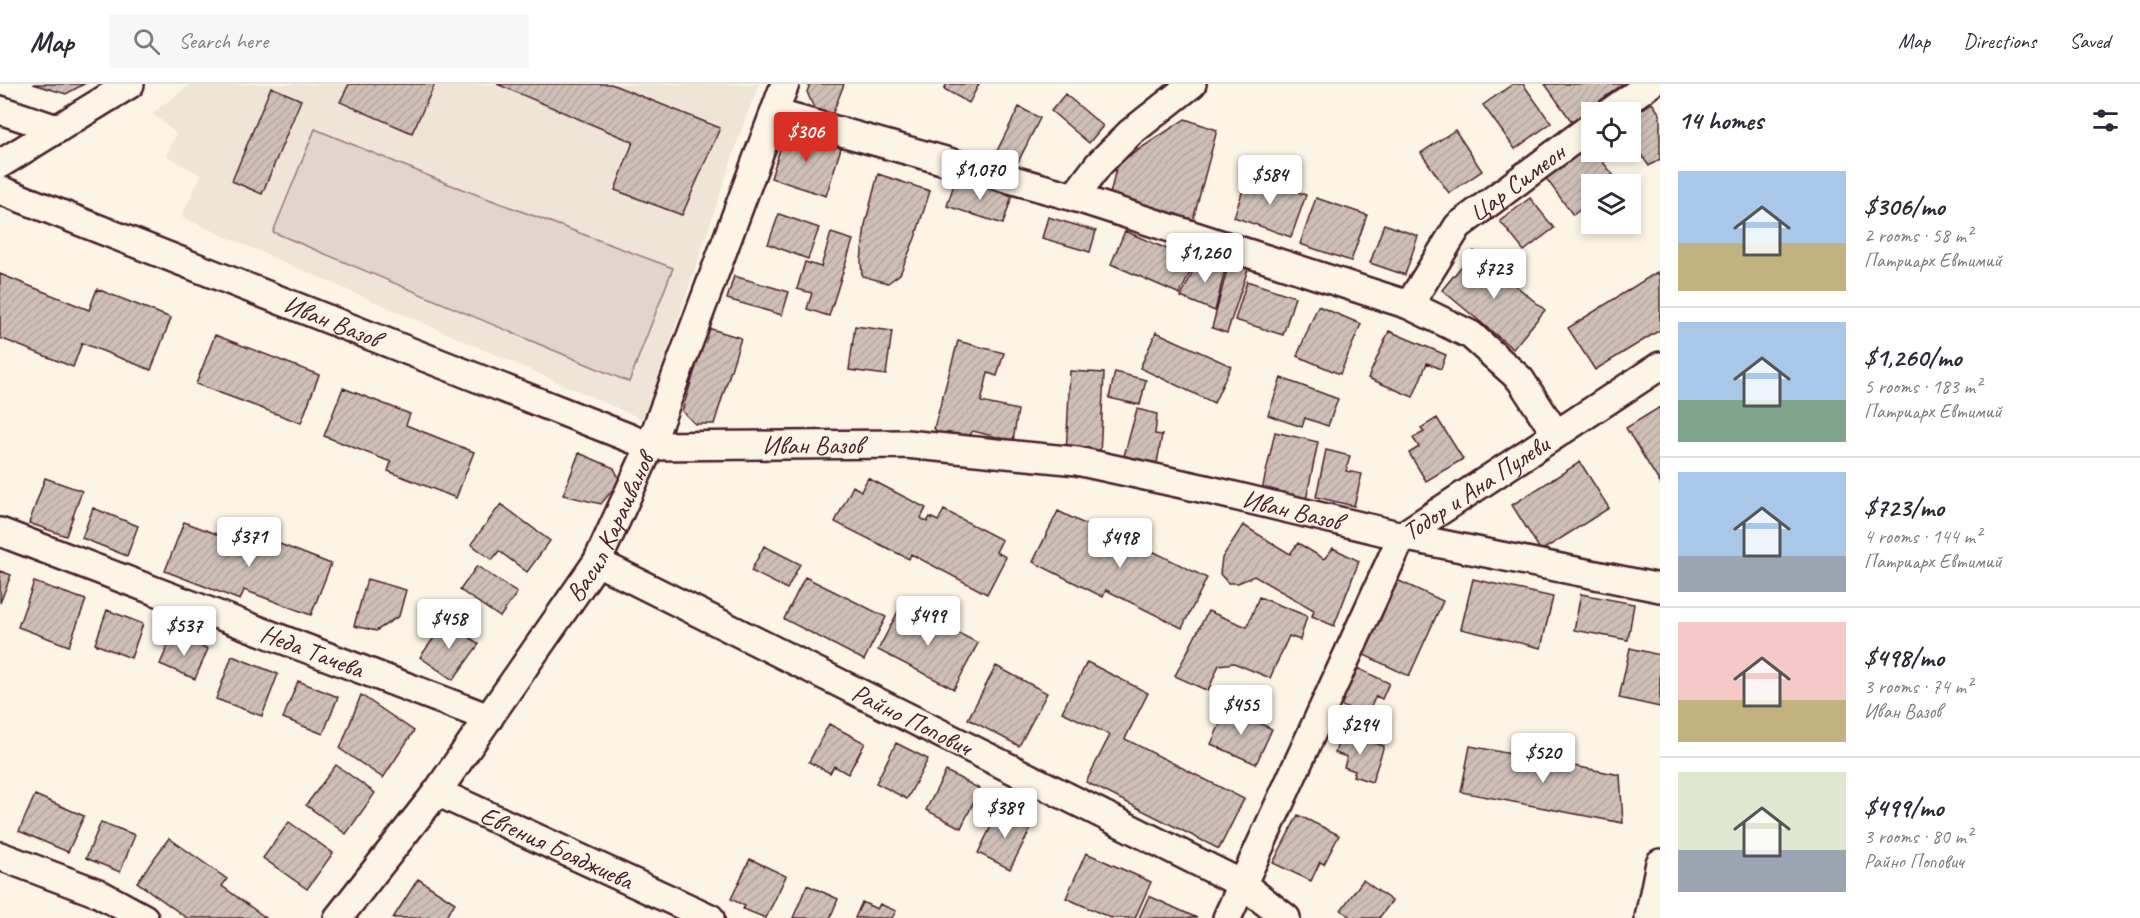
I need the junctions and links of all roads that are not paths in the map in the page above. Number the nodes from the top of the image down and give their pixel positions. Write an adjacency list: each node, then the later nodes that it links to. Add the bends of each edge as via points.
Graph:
1 (130, 84): 6 (street)
2 (785, 84): 5 (street, Васил Караиванов)
3 (1192, 84): 10 (street, via 1130,133)
4 (0, 110): 6 (street)
5 (774, 113): 10 (street); 14 (street, Васил Караиванов)
6 (57, 129): 8 (street)
7 (1581, 134): 11 (street, Цар Симеон, via 1458,226)
8 (0, 164)
9 (0, 190): 14 (street, Иван Вазов)
10 (1074, 197): 11 (street)
11 (1409, 304): 13 (street, via 1471,335 1520,379)
12 (1660, 366): 13 (street, Тодор и Ана Пулеви)
13 (1556, 434): 16 (street, Тодор и Ана Пулеви)
14 (650, 446): 16 (street, Иван Вазов, via 906,444 1077,461); 17 (street, Васил Караиванов)
15 (0, 532): 19 (street, Неда Тачева)
16 (1402, 536): 18 (street, Иван Вазов); 23 (street, Тодор и Ана Пулеви)
17 (597, 562): 19 (street, Васил Караиванов); 23 (street, Райно Попович)
18 (1660, 588)
19 (489, 718): 20 (street, Васил Караиванов)
20 (437, 792): 25 (street, Васил Караиванов); 26 (street, Евгения Бояджиева)
21 (0, 856): 24 (street, via 98,893)
22 (1660, 863): 29 (street)
23 (1242, 884): 27 (street, Тодор и Ана Пулеви); 28 (street, Райно Попович)
24 (144, 918)
25 (338, 918)
26 (710, 918)
27 (1227, 918)
28 (1286, 918)
29 (1649, 918)

